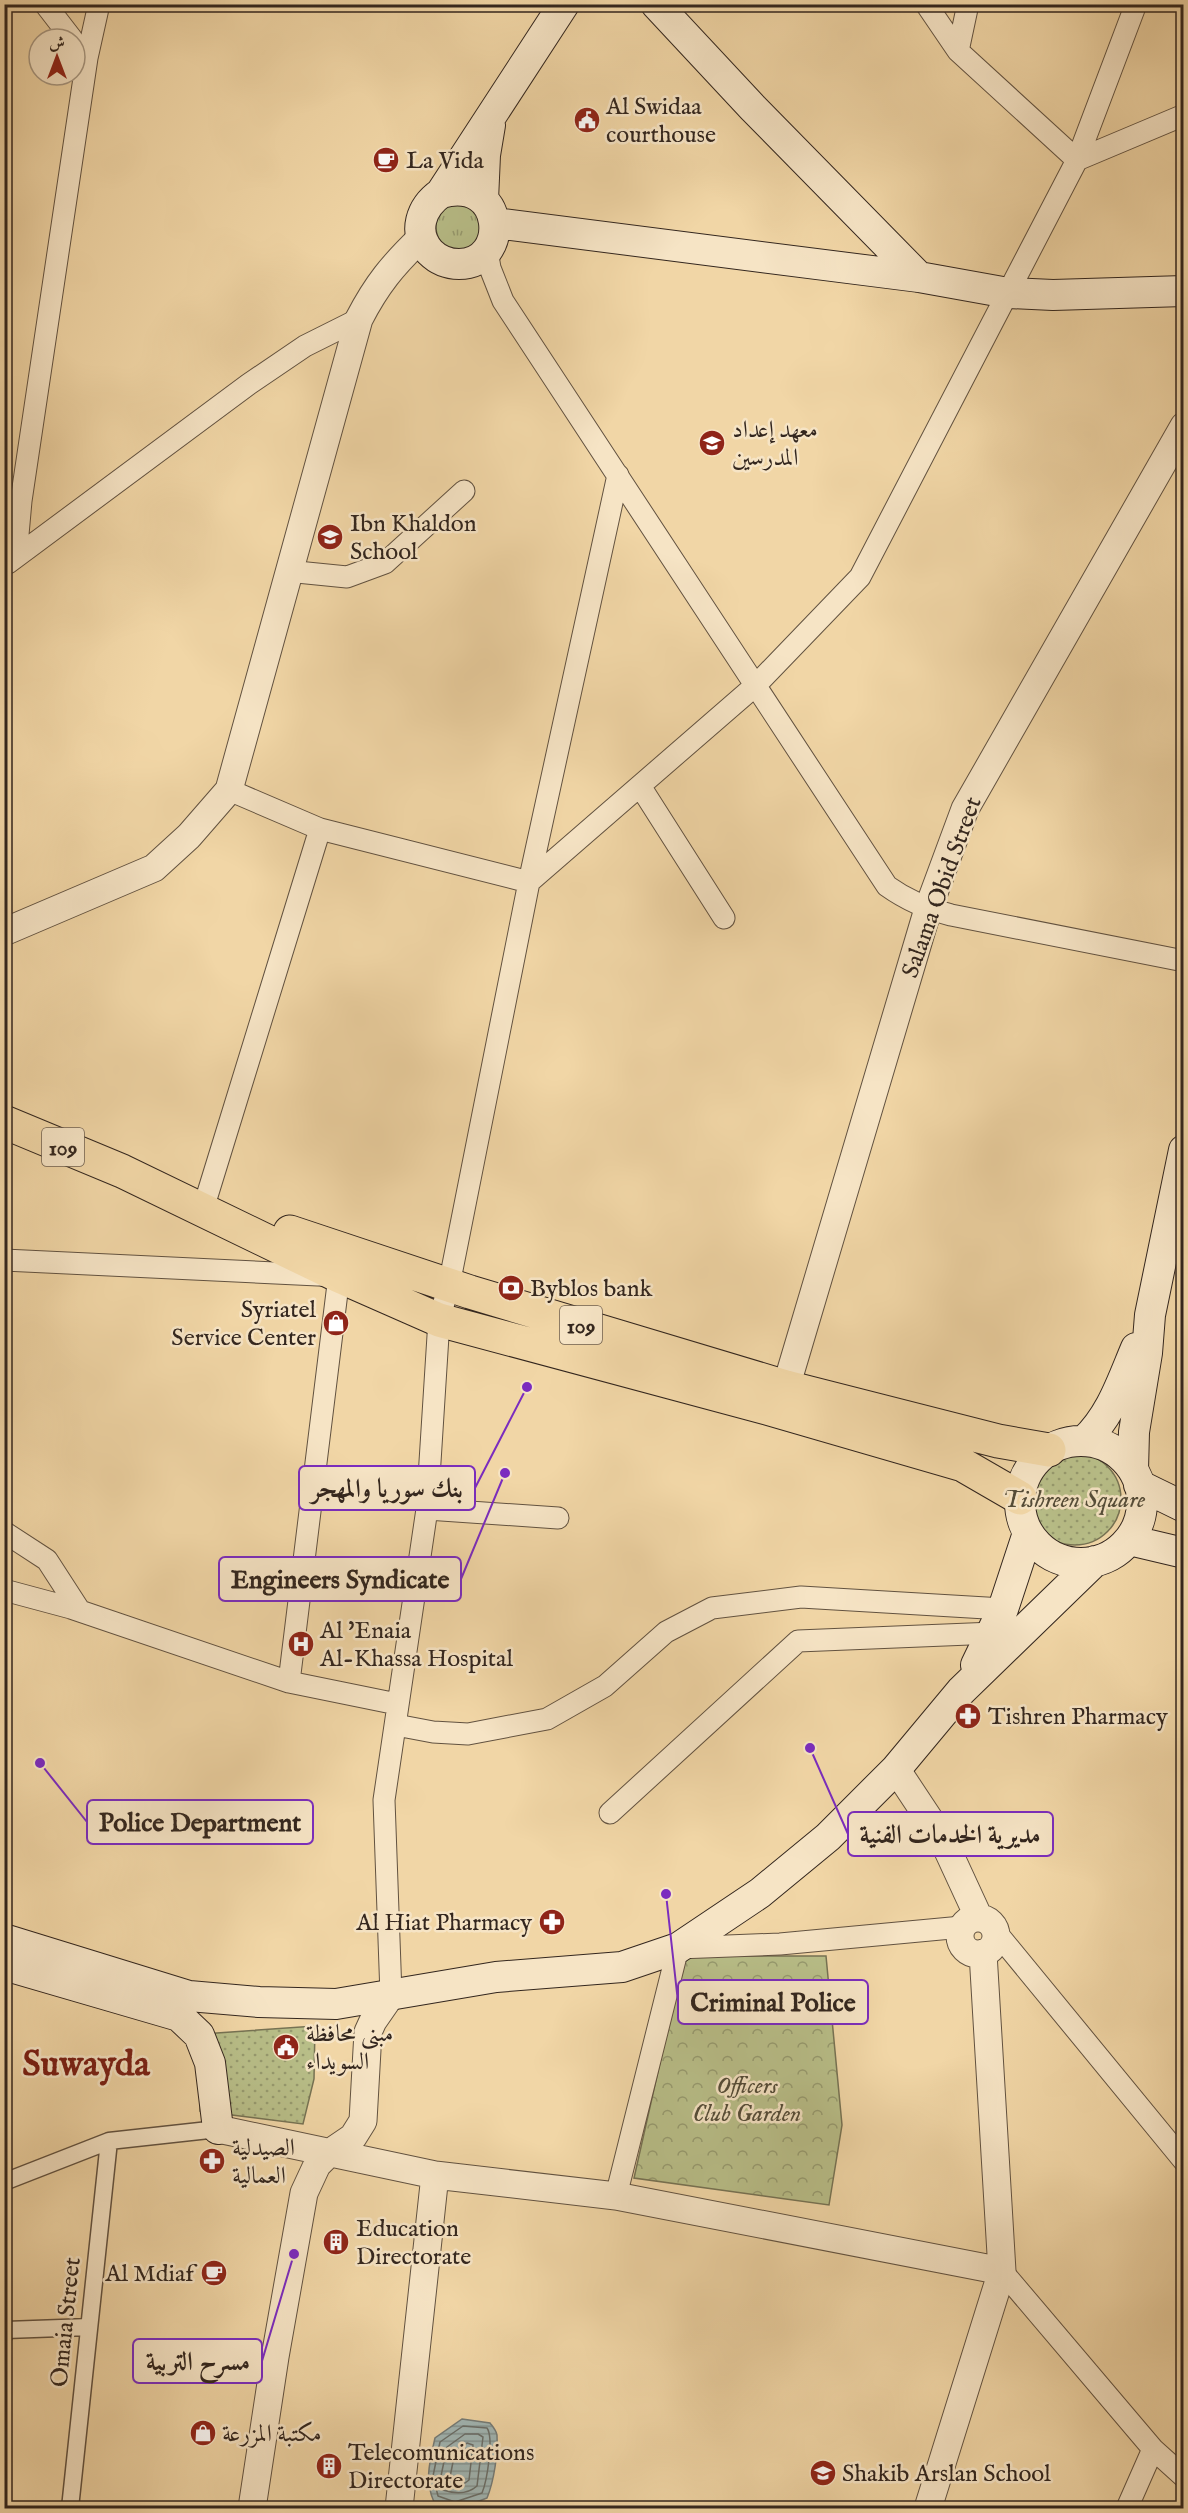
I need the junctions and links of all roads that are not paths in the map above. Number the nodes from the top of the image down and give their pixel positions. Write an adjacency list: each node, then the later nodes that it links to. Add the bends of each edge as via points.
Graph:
1 (45, 4): 8 (street)
2 (99, 4): 9 (street)
3 (564, 4): 12 (main road)
4 (656, 4): 19 (main road)
5 (926, 4): 10 (street)
6 (968, 4): 10 (street)
7 (1136, 4): 14 (street)
8 (63, 27)
9 (87, 35)
10 (957, 51): 14 (street)
11 (76, 87): 27 (street)
12 (493, 111): 15 (main road); 16 (main road, via 484,155)
13 (1184, 115): 14 (street)
14 (1077, 160): 21 (street)
15 (441, 193): 16 (main road, via 455,189 471,192); 17 (main road, via 423,212)
16 (488, 224): 18 (main road, via 477,259); 19 (main road); 22 (street, via 490,268)
17 (422, 238): 18 (main road, via 433,255); 23 (street, via 376,286)
18 (451, 264): 22 (street, via 479,280)
19 (920, 277): 21 (main road)
20 (1184, 291): 21 (main road)
21 (1008, 293): 29 (street, via 860,577)
22 (503, 301): 25 (street)
23 (359, 319): 27 (street, via 305,346 249,384); 28 (street)
24 (1184, 426): 34 (street, Salama Obid Street, via 965,809)
25 (618, 475): 29 (street); 33 (street)
26 (464, 491): 28 (street, via 385,562 347,577)
27 (10, 561)
28 (287, 571): 31 (street)
29 (756, 685): 30 (street); 34 (street, via 888,886)
30 (640, 786): 33 (street); 35 (street)
31 (229, 790): 32 (street); 36 (street, via 189,836 154,868)
32 (320, 830): 33 (street); 41 (street)
33 (529, 882): 44 (street)
34 (928, 909): 37 (street); 47 (street, Salama Obid Street)
35 (724, 918)
36 (4, 932)
37 (1184, 961)
38 (4, 1122): 40 (main road, 109)
39 (1184, 1150): 45 (main road)
40 (122, 1171): 41 (main road, 109); 43 (main road)
41 (207, 1196): 44 (main road, 109, via 304,1238)
42 (4, 1260): 43 (street)
43 (339, 1276): 46 (main road); 63 (street)
44 (449, 1285): 46 (street); 47 (main road, 109)
45 (1150, 1315): 48 (main road, via 1112,1405); 50 (main road, via 1134,1431)
46 (439, 1320): 51 (main road, via 963,1465); 53 (street)
47 (786, 1386): 49 (main road, 109, via 998,1441)
48 (1084, 1441): 49 (main road); 50 (main road, via 1124,1458)
49 (1049, 1450): 51 (main road, via 1034,1462 1024,1479)
50 (1136, 1477): 52 (main road); 57 (main road, via 1142,1504)
51 (1020, 1498): 56 (main road)
52 (1184, 1507)
53 (427, 1509): 54 (street); 65 (street)
54 (558, 1518)
55 (4, 1532): 61 (street, via 47,1560)
56 (1028, 1533): 59 (main road, via 1057,1558 1080,1563); 62 (main road)
57 (1129, 1540): 58 (main road); 59 (main road, via 1108,1557)
58 (1184, 1553)
59 (1095, 1561): 64 (main road)
60 (4, 1590): 61 (street)
61 (80, 1611): 63 (street)
62 (998, 1621): 64 (main road); 65 (street, via 801,1597 712,1608 666,1632 605,1686 547,1719 468,1734 433,1731); 67 (street, via 798,1641)
63 (289, 1682): 65 (street)
64 (961, 1691): 66 (main road)
65 (397, 1714): 72 (street, via 384,1800)
66 (896, 1769): 68 (street, via 943,1840); 70 (main road, via 828,1837 760,1893)
67 (610, 1813)
68 (980, 1933): 70 (street); 76 (street); 80 (street)
69 (4, 1939): 72 (main road, via 189,1996 336,2004)
70 (678, 1948): 72 (main road, via 622,1967 495,1977); 79 (street)
71 (4, 1965): 73 (main road, via 179,2016 199,2035 210,2062)
72 (391, 1995): 75 (street, via 368,2032 360,2129)
73 (218, 2129): 74 (street); 75 (street)
74 (109, 2141): 78 (street); 81 (street, Omaia Street)
75 (328, 2154): 77 (street); 86 (street, via 317,2165 304,2193)
76 (1184, 2161)
77 (435, 2175): 79 (street); 87 (street)
78 (4, 2182)
79 (616, 2196): 80 (street)
80 (1002, 2271): 83 (street); 88 (street)
81 (89, 2327): 82 (street, via 6,2330); 85 (street, Omaia Street)
82 (4, 2336)
83 (1153, 2449): 84 (street); 89 (street)
84 (1184, 2477)
85 (70, 2508)
86 (252, 2508)
87 (399, 2508)
88 (928, 2508)
89 (1127, 2508)

